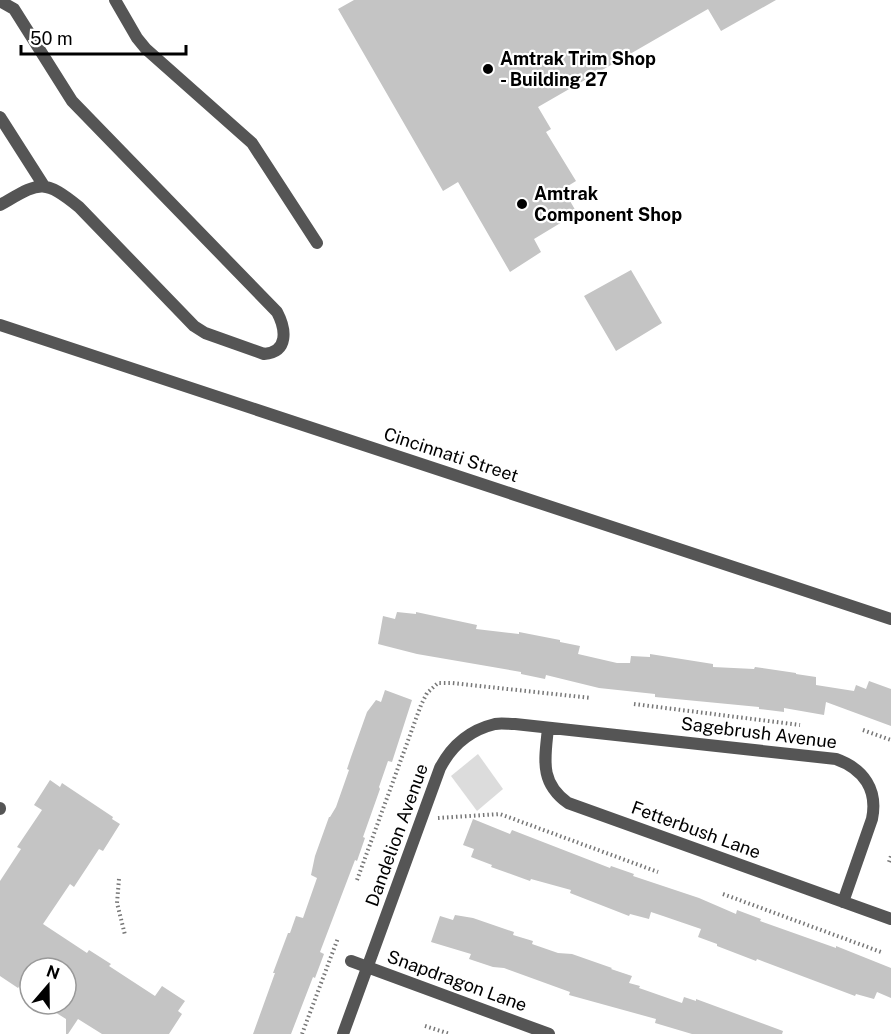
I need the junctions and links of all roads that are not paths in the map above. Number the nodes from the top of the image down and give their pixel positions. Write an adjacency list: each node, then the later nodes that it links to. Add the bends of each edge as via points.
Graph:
1 (115, 0): 6 (street, via 146,49 252,144)
2 (0, 1): 4 (street, via 14,9 72,100 277,312 284,325 280,344 264,354 194,326 79,207 60,192)
3 (0, 117): 4 (street)
4 (44, 186): 5 (street, via 33,186)
5 (0, 205)
6 (317, 243)
7 (0, 325): 8 (street, Cincinnati Street)
8 (891, 619)
9 (548, 728): 10 (street, Fetterbush Lane, via 545,769 554,792 568,804); 10 (street, Sagebrush Avenue, via 836,759 850,764 868,783 874,810); 13 (street, Dandelion Avenue, via 496,724 472,732 448,753)
10 (843, 902): 11 (street, Fetterbush Lane)
11 (891, 919)
12 (351, 961): 13 (street, Snapdragon Lane)
13 (367, 967): 14 (street, Dandelion Avenue); 15 (street, Snapdragon Lane)
14 (343, 1034)
15 (549, 1034)

